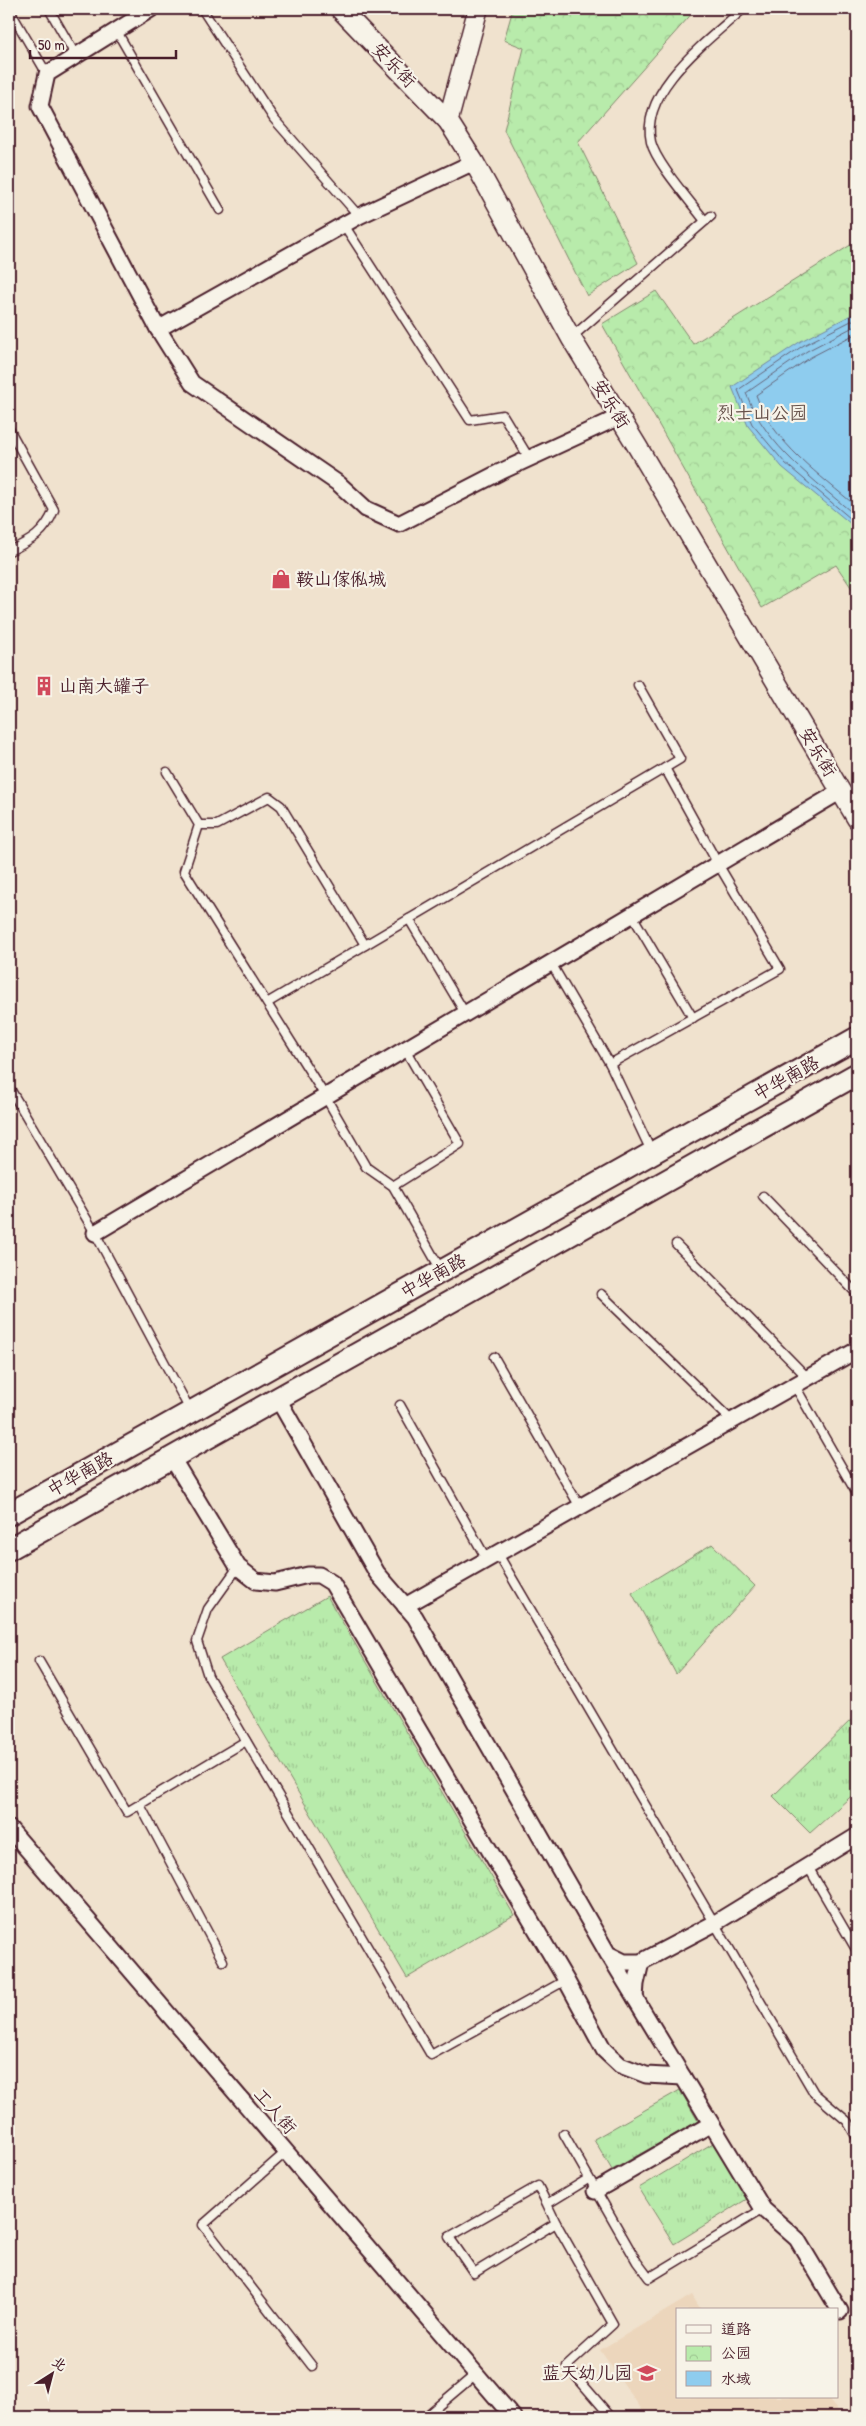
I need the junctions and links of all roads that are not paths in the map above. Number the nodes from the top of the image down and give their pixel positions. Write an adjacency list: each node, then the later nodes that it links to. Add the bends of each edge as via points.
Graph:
1 (9, 9): 10 (lane)
2 (49, 9): 9 (lane)
3 (150, 9): 8 (street)
4 (202, 9): 14 (lane, via 274,119)
5 (340, 9): 11 (street, 安乐街)
6 (478, 9): 11 (street)
7 (743, 9): 17 (lane, via 673,72 659,94 651,122 651,141 657,155 708,218)
8 (116, 30): 9 (street); 13 (lane)
9 (76, 56): 10 (street)
10 (47, 74): 16 (street, via 40,106)
11 (448, 121): 12 (street, 安乐街)
12 (474, 162): 14 (street); 17 (street, 安乐街)
13 (220, 210)
14 (359, 216): 15 (street)
15 (344, 225): 16 (street); 20 (lane, via 470,420 504,415)
16 (158, 329): 20 (street, via 192,383 338,484 366,509 399,524)
17 (571, 338): 18 (street, 安乐街)
18 (619, 417): 20 (street); 25 (street, 安乐街)
19 (9, 429): 21 (lane, via 54,510 48,526 25,544)
20 (529, 458)
21 (9, 551)
22 (638, 685): 23 (lane, via 680,759)
23 (665, 768): 28 (lane); 30 (lane)
24 (167, 772): 27 (lane)
25 (841, 791): 26 (street, 安乐街); 28 (street)
26 (857, 819)
27 (200, 825): 31 (lane, via 216,824 269,797 281,806); 33 (lane, via 184,871)
28 (718, 864): 29 (street); 35 (lane, via 780,969)
29 (632, 915): 32 (street); 35 (lane)
30 (410, 919): 31 (lane); 34 (lane)
31 (365, 945): 33 (lane)
32 (551, 962): 34 (street); 38 (lane)
33 (267, 1003): 41 (lane)
34 (465, 1013): 37 (street)
35 (693, 1018): 38 (lane)
36 (857, 1038): 42 (main road, 中华南路)
37 (404, 1049): 41 (street); 43 (lane, via 460,1144)
38 (610, 1064): 42 (lane)
39 (857, 1074): 53 (main road, 中华南路)
40 (9, 1087): 45 (lane)
41 (325, 1096): 43 (lane, via 366,1167); 45 (street)
42 (652, 1153): 47 (main road, 中华南路)
43 (393, 1186): 47 (lane)
44 (763, 1196): 49 (lane)
45 (95, 1233): 55 (lane)
46 (676, 1244): 52 (lane)
47 (442, 1271): 55 (main road, 中华南路)
48 (601, 1294): 56 (lane)
49 (857, 1294)
50 (857, 1350): 52 (street)
51 (494, 1358): 59 (lane)
52 (802, 1382): 56 (street); 58 (lane)
53 (278, 1399): 57 (main road, 中华南路); 64 (street, via 378,1573)
54 (400, 1405): 62 (lane)
55 (190, 1412): 60 (main road, 中华南路)
56 (732, 1421): 59 (street)
57 (172, 1458): 61 (main road, 中华南路); 63 (street)
58 (857, 1494)
59 (580, 1507): 62 (street)
60 (9, 1514)
61 (9, 1549)
62 (492, 1557): 64 (street); 71 (lane)
63 (238, 1567): 66 (lane, via 208,1609 197,1641 208,1676); 76 (street, via 256,1582 276,1583 308,1574 319,1575 332,1582)
64 (405, 1606): 73 (street, via 415,1617)
65 (39, 1661): 67 (lane, via 127,1812)
66 (246, 1741): 67 (lane); 76 (lane, via 431,2055)
67 (140, 1805): 74 (lane)
68 (10, 1831): 82 (street, 工人街)
69 (857, 1836): 70 (street)
70 (807, 1865): 71 (street); 72 (lane)
71 (715, 1923): 75 (street); 81 (lane, via 814,2093 847,2121)
72 (857, 1951)
73 (608, 1954): 75 (street, via 624,1962); 77 (street)
74 (223, 1961)
75 (641, 1962): 77 (street)
76 (566, 1980): 78 (street, via 604,2050 620,2065 646,2075)
77 (635, 1998): 78 (street)
78 (683, 2077): 79 (street)
79 (711, 2124): 83 (street); 85 (street)
80 (564, 2134): 83 (lane)
81 (857, 2138)
82 (286, 2152): 88 (lane, via 203,2226); 89 (street, 工人街)
83 (591, 2185): 84 (lane); 85 (lane, via 649,2278)
84 (547, 2204): 86 (lane); 86 (lane, via 538,2186 449,2237 474,2273)
85 (763, 2209): 87 (street, via 797,2238)
86 (556, 2223): 92 (lane, via 613,2324 567,2366)
87 (840, 2311)
88 (312, 2366)
89 (476, 2374): 90 (lane); 91 (street, 工人街)
90 (425, 2417)
91 (513, 2417)
92 (611, 2417)

